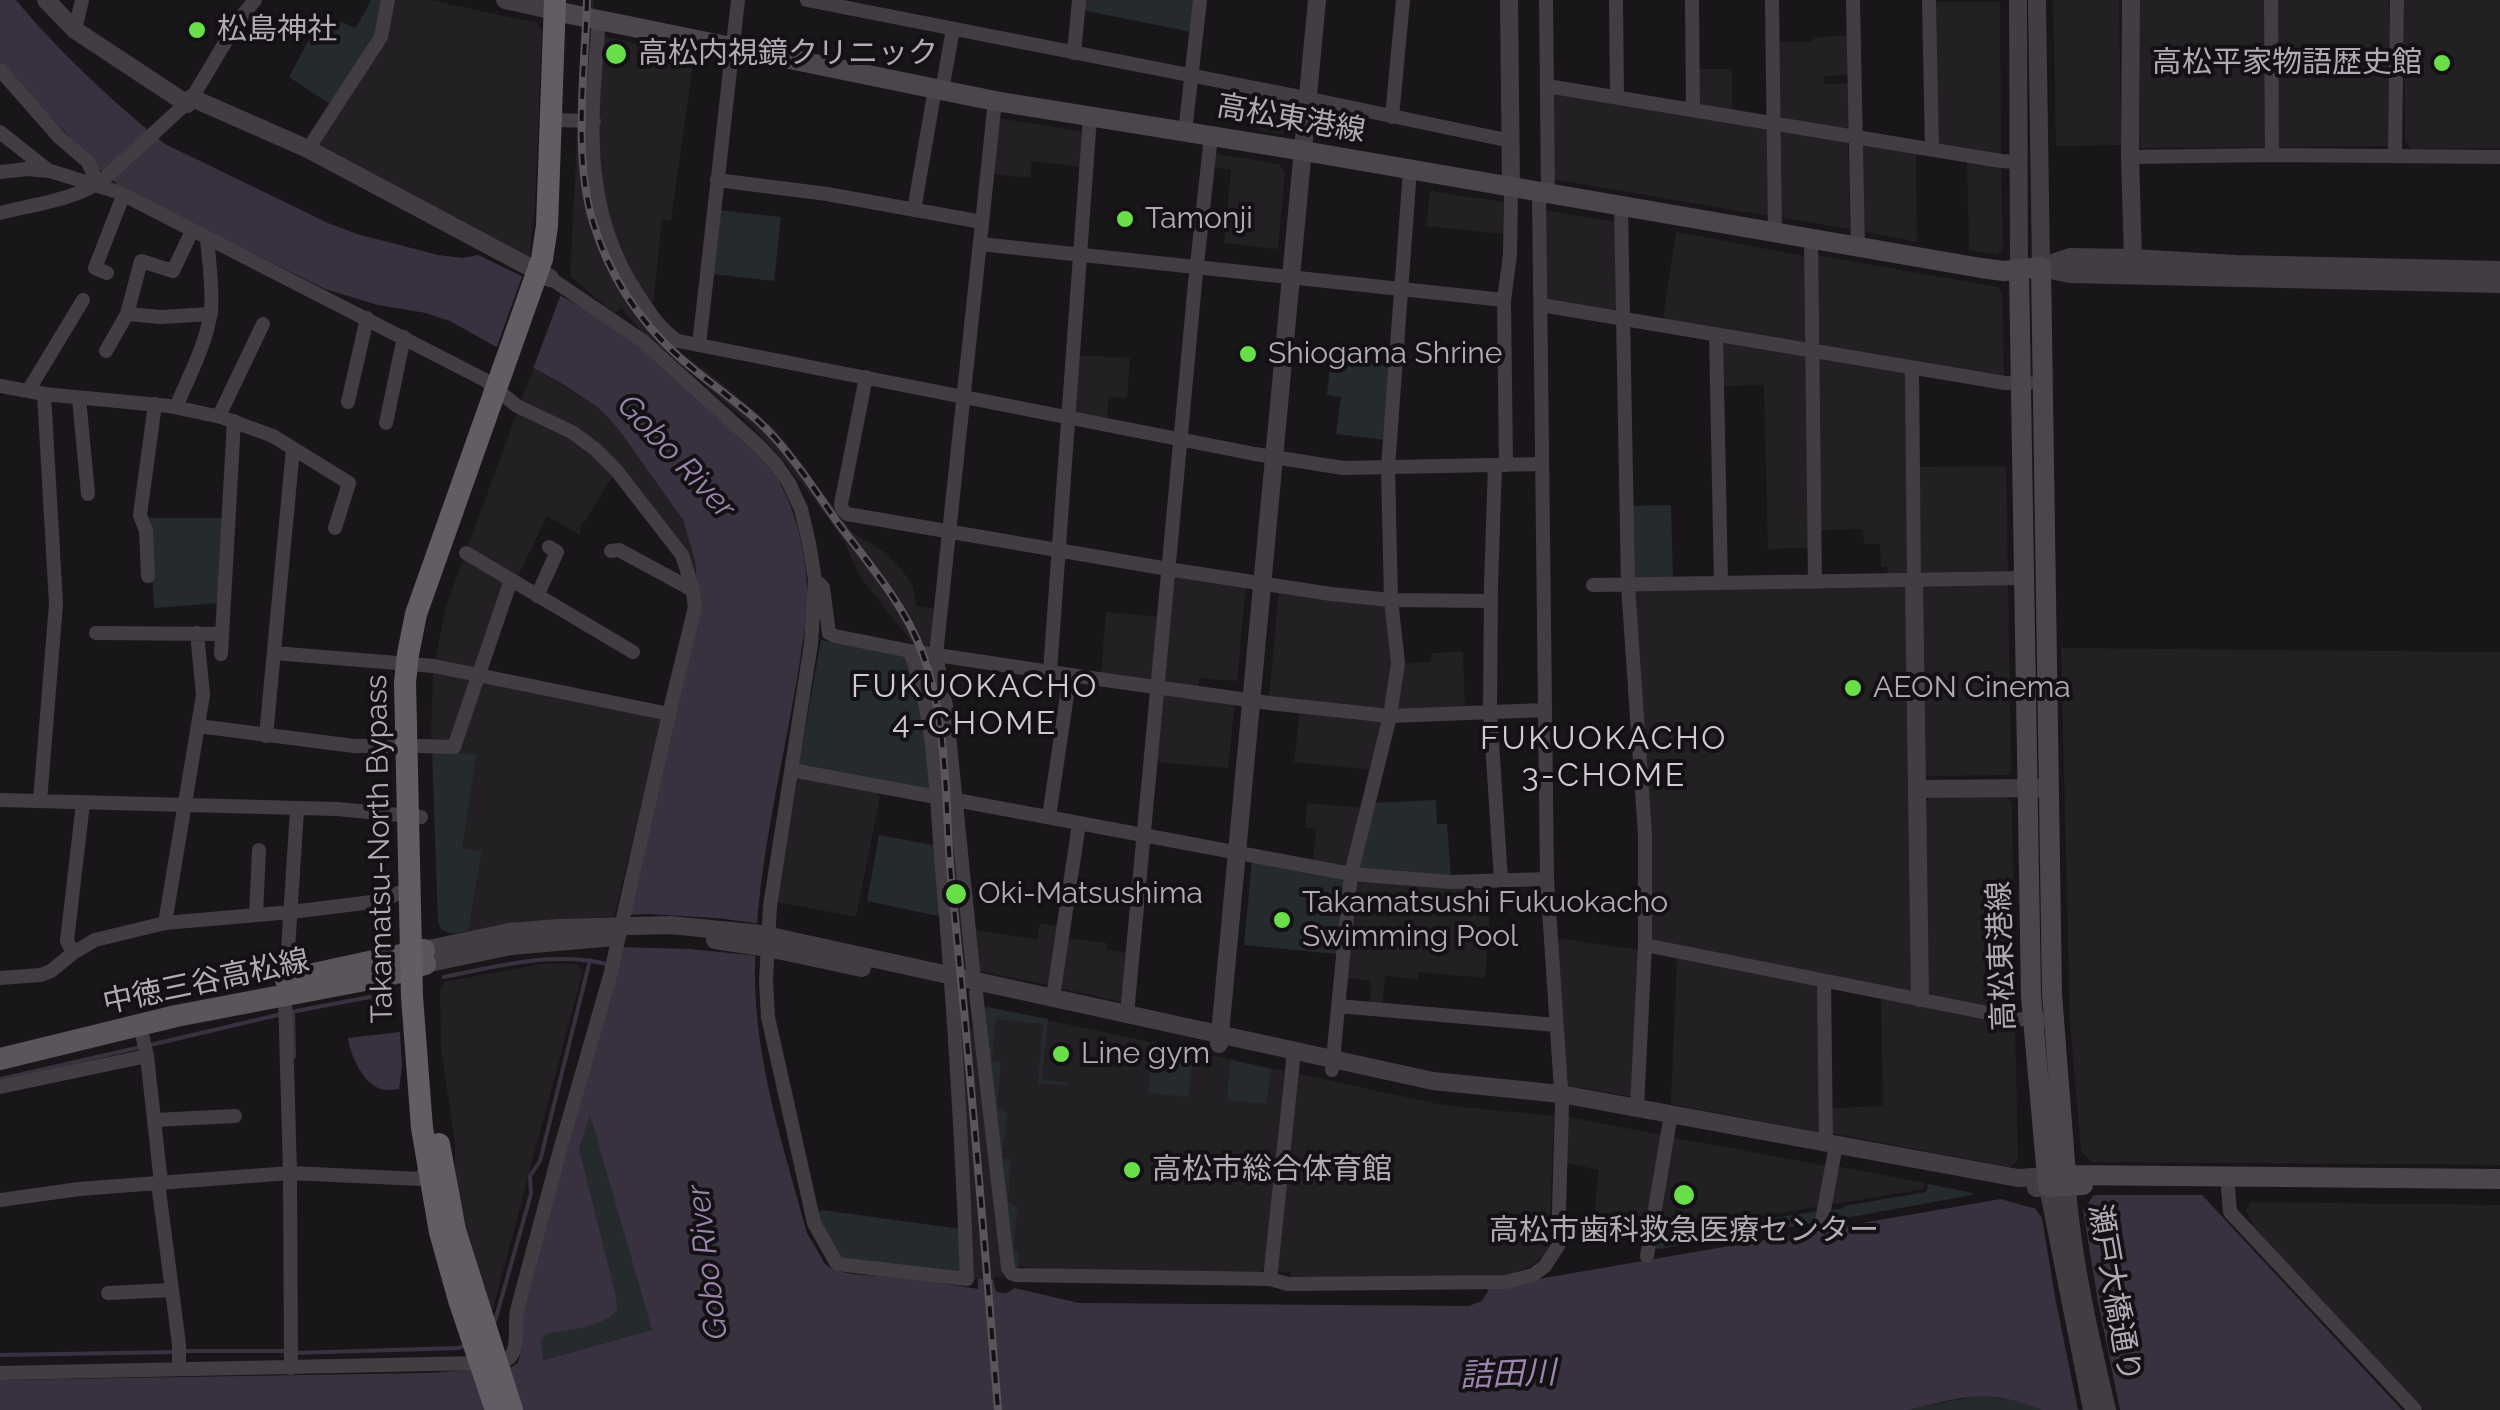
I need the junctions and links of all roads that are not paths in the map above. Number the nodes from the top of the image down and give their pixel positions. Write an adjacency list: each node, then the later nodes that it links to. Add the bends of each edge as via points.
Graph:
1 (46, 0): 27 (street)
2 (82, 0): 27 (street)
3 (255, 0): 36 (street)
4 (388, 0): 50 (street, via 380,37)
5 (506, 0): 24 (street)
6 (738, 0): 28 (street)
7 (807, 0): 26 (street)
8 (1079, 0): 29 (street)
9 (1200, 0): 31 (street)
10 (1317, 0): 35 (street)
11 (1403, 0): 40 (street)
12 (1509, 0): 48 (street)
13 (1546, 0): 32 (street)
14 (1616, 0): 34 (street)
15 (1692, 0): 38 (street)
16 (1772, 0): 43 (street)
17 (1853, 0): 47 (street)
18 (1929, 0): 49 (street)
19 (2018, 0): 56 (street)
20 (2038, 0): 78 (street)
21 (2131, 0): 53 (street)
22 (2271, 0): 52 (street)
23 (2396, 0): 54 (street)
24 (563, 6): 25 (main road, 高松東港線); 41 (highway, Takamatsu-North Bypass)
25 (599, 20): 28 (main road, 高松東港線); 42 (street)
26 (953, 29): 29 (street); 33 (street)
27 (75, 30): 36 (street)
28 (732, 47): 33 (main road, 高松東港線); 60 (street)
29 (1074, 52): 31 (street)
30 (0, 70): 61 (street)
31 (1192, 75): 35 (street); 45 (street)
32 (1546, 86): 34 (street); 63 (street)
33 (939, 90): 37 (main road, 高松東港線); 66 (street)
34 (1617, 96): 38 (street)
35 (1308, 98): 40 (street); 51 (street)
36 (189, 101): 50 (street); 61 (street)
37 (995, 101): 39 (main road, 高松東港線); 68 (street)
38 (1693, 108): 43 (street)
39 (1090, 116): 45 (main road, 高松東港線); 75 (street)
40 (1392, 117): 48 (street)
41 (558, 120): 42 (street); 82 (highway, Takamatsu-North Bypass, via 560,226)
42 (594, 121): 95 (street, via 596,190 618,260 658,324 678,341)
43 (1773, 122): 47 (street); 70 (street)
44 (0, 132): 58 (street)
45 (1185, 132): 46 (main road, 高松東港線)
46 (1211, 136): 51 (main road, 高松東港線); 77 (street)
47 (1855, 136): 49 (street); 74 (street)
48 (1511, 141): 62 (street)
49 (1932, 149): 56 (street)
50 (308, 150): 82 (street)
51 (1304, 152): 57 (main road, 高松東港線); 81 (street)
52 (2272, 155): 53 (street); 54 (street)
53 (2130, 156): 76 (street)
54 (2395, 156): 55 (street)
55 (2500, 157)
56 (2018, 162): 78 (street)
57 (1410, 170): 62 (main road, 高松東港線); 84 (street)
58 (50, 171): 59 (street); 61 (street)
59 (0, 172)
60 (717, 180): 66 (street); 95 (street)
61 (102, 181): 64 (street); 67 (street)
62 (1511, 188): 63 (main road, 高松東港線); 86 (street)
63 (1544, 194): 65 (main road, 高松東港線); 87 (street)
64 (124, 196): 69 (street); 80 (street, via 95,268)
65 (1621, 208): 70 (main road, 高松東港線); 91 (street)
66 (914, 210): 68 (street)
67 (0, 212)
68 (982, 222): 73 (street)
69 (192, 231): 71 (street); 88 (street, via 173,271 141,262)
70 (1775, 234): 72 (main road, 高松東港線)
71 (207, 238): 89 (street); 90 (street)
72 (1812, 240): 74 (main road, 高松東港線); 96 (street)
73 (980, 244): 75 (street); 104 (street)
74 (1858, 248): 78 (main road, 高松東港線, via 2004,272)
75 (1079, 254): 77 (street); 109 (street)
76 (2132, 258): 78 (street, via 2070,258); 79 (street)
77 (1197, 267): 81 (street); 112 (street)
78 (2030, 269): 83 (street); 100 (main road, 高松東港線)
79 (2500, 270)
80 (107, 273)
81 (1290, 277): 84 (street); 114 (street)
82 (542, 279): 103 (highway, Takamatsu-North Bypass); 129 (street, via 643,342 775,463 800,509)
83 (2500, 284)
84 (1400, 289): 86 (street); 117 (street)
85 (83, 300): 102 (street)
86 (1504, 300): 116 (street)
87 (1541, 305): 91 (street); 115 (street)
88 (126, 314): 89 (street); 97 (street)
89 (211, 314): 108 (street)
90 (367, 318): 94 (street); 106 (street)
91 (1622, 318): 93 (street); 135 (street)
92 (263, 324): 110 (street)
93 (1716, 334): 96 (street); 133 (street)
94 (404, 337): 103 (street); 111 (street)
95 (698, 345): 99 (street)
96 (1812, 350): 98 (street); 131 (street)
97 (106, 351)
98 (1912, 368): 100 (street); 130 (street)
99 (866, 377): 104 (street); 120 (street, via 842,509)
100 (2033, 383): 127 (main road, 高松東港線); 162 (main road, 高松東港線)
101 (0, 386): 102 (street)
102 (36, 392): 105 (street); 167 (street, via 56,604)
103 (502, 393): 136 (street, via 572,432 616,470 682,554); 148 (highway, Takamatsu-North Bypass, via 416,614)
104 (964, 397): 109 (street); 120 (street)
105 (79, 398): 107 (street); 118 (street)
106 (348, 402)
107 (155, 404): 108 (street); 126 (street, via 140,515)
108 (176, 407): 110 (street)
109 (1068, 417): 112 (street); 122 (street)
110 (226, 419): 113 (street); 142 (street)
111 (386, 423)
112 (1180, 438): 114 (street); 125 (street)
113 (293, 449): 119 (street, via 349,483); 145 (street)
114 (1274, 457): 117 (street, via 1342,468); 132 (street)
115 (1542, 464): 116 (street); 154 (street)
116 (1500, 465): 117 (street); 139 (street)
117 (1388, 466): 138 (street)
118 (88, 494)
119 (335, 528)
120 (948, 531): 122 (street); 147 (street)
121 (549, 547): 137 (street, via 557,552)
122 (1058, 550): 125 (street); 149 (street)
123 (612, 551): 136 (street)
124 (466, 553): 128 (street)
125 (1168, 569): 132 (street); 152 (street)
126 (148, 576)
127 (2024, 578): 130 (street); 162 (main road, 高松東港線)
128 (512, 580): 137 (street); 150 (street)
129 (815, 580): 143 (street, via 823,588 829,633); 161 (street)
130 (1914, 580): 131 (street); 163 (street)
131 (1816, 582): 133 (street)
132 (1263, 584): 138 (street); 153 (street)
133 (1721, 584): 135 (street)
134 (1592, 585): 135 (street)
135 (1628, 586): 186 (street, via 1645,835)
136 (693, 590): 156 (street, via 695,607)
137 (536, 596): 144 (street)
138 (1391, 600): 139 (street); 157 (street, via 1398,662)
139 (1490, 601): 155 (street)
140 (197, 633): 141 (street); 142 (street); 158 (street, via 203,695)
141 (96, 634)
142 (222, 634): 146 (street)
143 (910, 651): 147 (street); 164 (street, via 927,710)
144 (633, 652)
145 (274, 653): 148 (street); 159 (street)
146 (221, 654)
147 (936, 655): 149 (street); 166 (street)
148 (413, 664): 150 (street); 160 (highway, Takamatsu-North Bypass)
149 (1050, 671): 151 (street)
150 (477, 674): 156 (street); 160 (street, via 454,747)
151 (1070, 675): 152 (street); 172 (street)
152 (1157, 687): 153 (street); 174 (street)
153 (1252, 700): 157 (street); 175 (street)
154 (1545, 710): 155 (street); 178 (street)
155 (1490, 712): 157 (street); 179 (street)
156 (668, 714): 184 (street)
157 (1390, 716): 177 (street)
158 (198, 726): 159 (street); 169 (street)
159 (266, 736): 160 (street)
160 (413, 746): 171 (highway, Takamatsu-North Bypass)
161 (792, 770): 164 (street); 185 (street)
162 (2037, 788): 163 (street); 198 (main road, 高松東港線)
163 (1917, 789): 194 (street)
164 (936, 797): 190 (street)
165 (0, 800): 167 (street)
166 (956, 800): 172 (street); 192 (street)
167 (40, 801): 168 (street)
168 (83, 803): 169 (street); 187 (street, via 67,941)
169 (183, 806): 170 (street); 183 (street)
170 (297, 810): 171 (street); 181 (street)
171 (414, 816): 180 (highway, Takamatsu-North Bypass); 188 (highway, Takamatsu-North Bypass)
172 (1049, 817): 173 (street)
173 (1079, 824): 174 (street); 193 (street)
174 (1144, 835): 175 (street); 197 (street)
175 (1237, 853): 177 (street); 201 (street)
176 (262, 856): 182 (street)
177 (1351, 874): 179 (street); 196 (street)
178 (1547, 878): 179 (street); 199 (street)
179 (1501, 880)
180 (409, 892): 181 (street); 188 (highway, Takamatsu-North Bypass)
181 (291, 912): 182 (street); 195 (street)
182 (256, 915): 183 (street)
183 (165, 923): 187 (street, via 95,940)
184 (620, 935): 185 (street); 188 (street); 232 (street, via 517,1310 515,1351 504,1363)
185 (764, 941): 190 (street); 190 (street, via 768,1017 814,1223 837,1264 967,1279)
186 (1645, 945): 191 (street); 211 (street)
187 (73, 954): 189 (street, via 41,975)
188 (418, 959): 195 (main road, 中徳三谷高松線); 216 (highway, Takamatsu-North Bypass, via 417,1090); 229 (highway, Takamatsu-North Bypass, via 436,1126)
189 (0, 978)
190 (952, 981): 192 (street)
191 (1824, 982): 194 (street); 215 (street)
192 (975, 986): 193 (street); 201 (street); 226 (street, via 1011,1273)
193 (1053, 997): 197 (street)
194 (1920, 998): 198 (street)
195 (286, 1001): 200 (main road, 中徳三谷高松線, via 248,1001); 202 (main road, 中徳三谷高松線, via 195,998); 217 (street)
196 (1338, 1006): 199 (street); 207 (street)
197 (1127, 1014): 201 (street)
198 (2043, 1020): 221 (main road, 高松東港線)
199 (1556, 1025): 210 (street)
200 (141, 1032): 203 (main road, 中徳三谷高松線); 204 (street)
201 (1220, 1039): 205 (street)
202 (0, 1044)
203 (76, 1047): 206 (main road, 中徳三谷高松線); 208 (street)
204 (146, 1056): 208 (street); 213 (street)
205 (1293, 1056): 207 (street); 226 (street)
206 (0, 1058)
207 (1333, 1065): 210 (street, via 1432,1092)
208 (81, 1070): 209 (street)
209 (0, 1087)
210 (1562, 1100): 211 (street); 214 (street); 226 (street, via 1558,1246 1532,1275 1495,1282)
211 (1637, 1108): 214 (street)
212 (235, 1116): 213 (street)
213 (154, 1120): 220 (street)
214 (1670, 1120): 215 (street); 225 (street)
215 (1832, 1148): 221 (street); 224 (street)
216 (428, 1166): 217 (street, via 421,1179); 229 (highway, Takamatsu-North Bypass, via 440,1232)
217 (296, 1174): 220 (street); 231 (street)
218 (2500, 1179): 219 (main road)
219 (2227, 1182): 221 (main road); 222 (main road); 238 (street, via 2230,1212)
220 (160, 1183): 223 (street); 227 (street)
221 (2058, 1186): 236 (street, 瀬戸大橋通り); 237 (street, 瀬戸大橋通り)
222 (2500, 1191)
223 (0, 1200)
224 (1821, 1226)
225 (1647, 1256)
226 (1270, 1279)
227 (172, 1290): 228 (street); 230 (street)
228 (108, 1293)
229 (467, 1298): 232 (highway, Takamatsu-North Bypass)
230 (179, 1358): 231 (street); 233 (street)
231 (291, 1364): 232 (street)
232 (488, 1364): 234 (highway, Takamatsu-North Bypass); 235 (highway, Takamatsu-North Bypass)
233 (0, 1372)
234 (496, 1410)
235 (512, 1410)
236 (2092, 1410)
237 (2107, 1410)
238 (2415, 1410)

